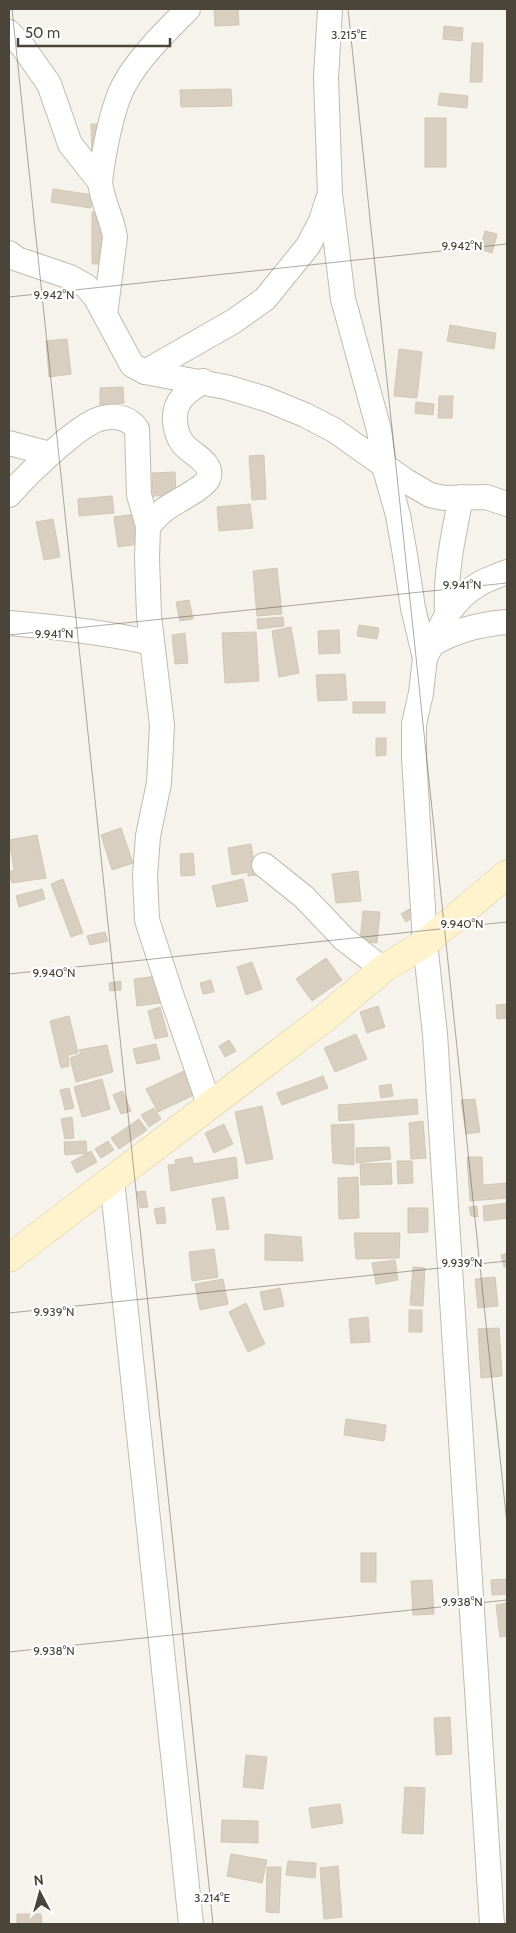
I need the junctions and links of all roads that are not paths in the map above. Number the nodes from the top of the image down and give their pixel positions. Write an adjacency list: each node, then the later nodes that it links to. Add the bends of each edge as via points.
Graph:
1 (188, 9): 4 (street, via 164,32 123,86 115,106)
2 (330, 9): 5 (street, via 326,78)
3 (9, 32): 4 (street, via 49,84 70,144)
4 (100, 182): 7 (street, via 115,237)
5 (330, 194): 8 (street, via 308,246 265,299 226,326); 12 (street, via 343,299 379,430)
6 (9, 253): 7 (street, via 17,259 70,276 86,286)
7 (105, 315): 8 (street, via 132,364)
8 (145, 372): 9 (street)
9 (203, 382): 12 (street, via 266,399 322,423); 16 (street, via 182,398 176,407 175,418 183,445 205,463 208,479 164,510)
10 (9, 443): 11 (street)
11 (50, 454): 13 (street); 16 (street, via 93,421 104,417 124,418 132,422 138,429 139,495)
12 (384, 466): 14 (street, via 430,495); 22 (street, via 398,515 413,608)
13 (9, 495)
14 (461, 498): 15 (street, via 486,497); 18 (street, via 448,562)
15 (507, 504)
16 (148, 526): 21 (street)
17 (507, 572): 18 (street, via 479,584 459,598)
18 (446, 614): 22 (street)
19 (507, 622): 22 (street, via 469,628 446,636)
20 (9, 623): 21 (street, via 120,635)
21 (152, 643): 27 (street, via 162,725 159,783 148,836 145,875 147,920)
22 (429, 651): 25 (street, via 414,724)
23 (264, 865): 26 (street, via 304,897 344,939)
24 (507, 874): 25 (street)
25 (425, 943): 26 (street); 31 (street, via 435,1034)
26 (383, 969): 27 (street, via 326,1017)
27 (210, 1104): 28 (street)
28 (112, 1180): 29 (street); 30 (street)
29 (9, 1258)
30 (191, 1924)
31 (492, 1924)

